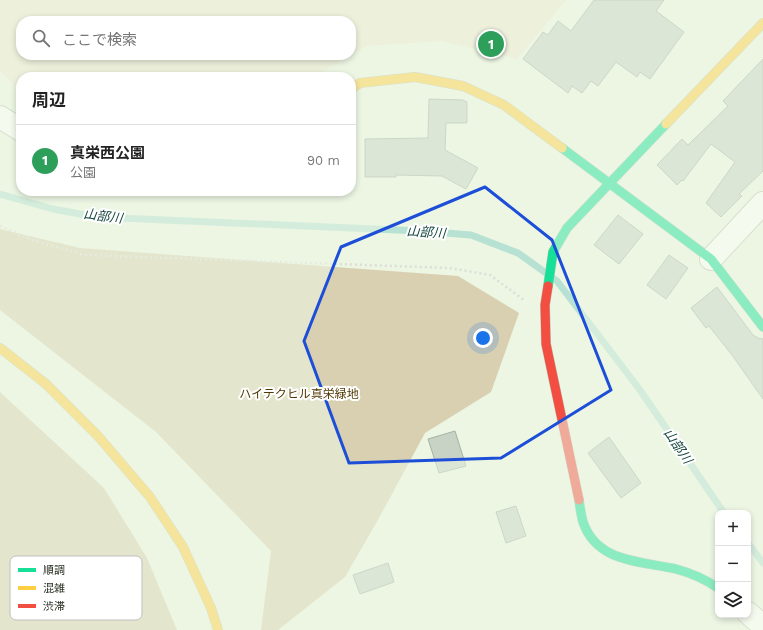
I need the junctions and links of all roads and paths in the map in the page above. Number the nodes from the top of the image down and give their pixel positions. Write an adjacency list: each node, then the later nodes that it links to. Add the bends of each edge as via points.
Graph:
1 (763, 23): 5 (street)
2 (356, 86): 5 (street, via 360,83 415,78 463,86 504,106)
3 (0, 117): 4 (street)
4 (16, 127)
5 (610, 184): 8 (street); 9 (street, via 567,228 553,252)
6 (763, 203): 8 (street)
7 (0, 226): 9 (path, via 38,242 86,255 450,268 490,275)
8 (711, 259): 10 (street)
9 (545, 316): 12 (street, via 546,344 582,522 598,545 619,558 688,573)
10 (763, 327)
11 (0, 348): 15 (street, via 51,389 98,436 150,497 183,547 211,608)
12 (715, 585)
13 (751, 616): 14 (street)
14 (763, 626)
15 (218, 630)

